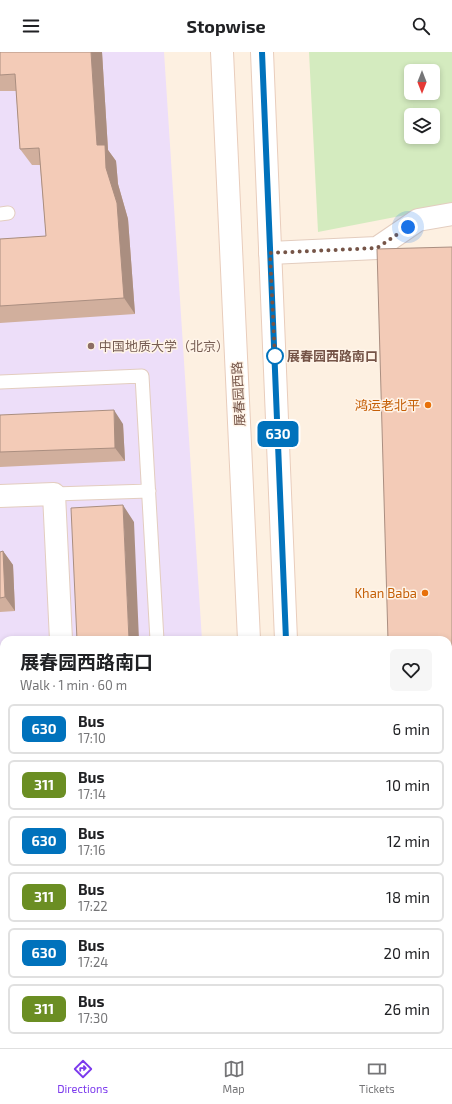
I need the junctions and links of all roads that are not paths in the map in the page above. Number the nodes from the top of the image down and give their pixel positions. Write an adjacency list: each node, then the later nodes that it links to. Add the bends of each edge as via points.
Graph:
1 (222, 52): 11 (main road, 展春园西路)
2 (262, 52): 4 (main road)
3 (452, 214): 4 (main road, via 418,220 377,248)
4 (270, 253): 12 (main road)
5 (0, 382): 6 (lane, via 142,376)
6 (149, 491): 7 (lane); 10 (lane)
7 (54, 494): 8 (main road); 9 (main road)
8 (0, 496)
9 (61, 636)
10 (157, 636)
11 (250, 636)
12 (286, 636)

